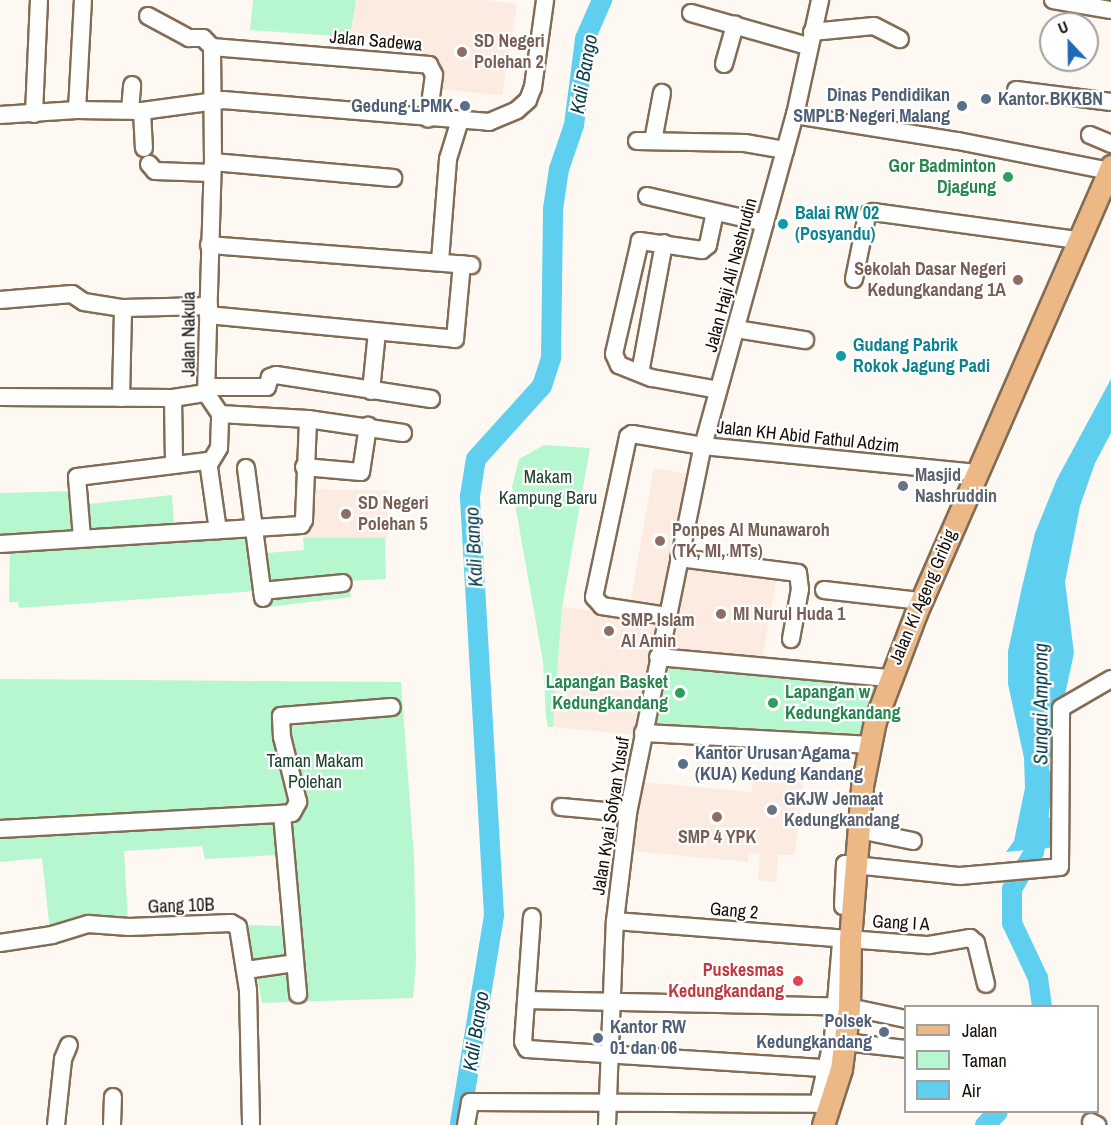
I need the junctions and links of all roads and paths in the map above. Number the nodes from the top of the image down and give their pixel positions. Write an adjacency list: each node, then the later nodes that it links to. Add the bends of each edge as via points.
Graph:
1 (39, 0): 21 (street)
2 (83, 0): 19 (street)
3 (544, 0): 25 (street, via 528,100 501,118)
4 (820, 0): 10 (street, Jalan Haji Ali Nashrudin)
5 (1053, 0): 6 (street)
6 (1111, 10)
7 (692, 13): 9 (street)
8 (148, 16): 12 (street)
9 (735, 26): 10 (street); 13 (street)
10 (810, 39): 11 (street, via 874,26); 23 (street, Jalan Haji Ali Nashrudin)
11 (900, 39)
12 (212, 46): 18 (street); 24 (street, Jalan Sadewa, via 429,65 434,75)
13 (724, 64)
14 (132, 85): 20 (street)
15 (1016, 90): 17 (street)
16 (662, 93): 28 (street, via 645,141 745,143)
17 (1111, 102)
18 (212, 103): 20 (street); 24 (street, via 276,104); 29 (street, Jalan Nakula)
19 (77, 110): 20 (street); 21 (street)
20 (136, 111): 29 (street, via 146,156 155,171)
21 (34, 114): 22 (street)
22 (0, 115)
23 (795, 115): 28 (street, Jalan Haji Ali Nashrudin); 30 (street)
24 (428, 119): 25 (street)
25 (460, 120): 38 (street, via 448,159)
26 (1090, 135): 27 (street)
27 (1111, 144)
28 (785, 150): 34 (street, Jalan Haji Ali Nashrudin)
29 (213, 168): 31 (street); 37 (street, Jalan Nakula)
30 (1110, 169): 35 (main road, Jalan Ki Ageng Gribig)
31 (393, 178)
32 (647, 196): 33 (street)
33 (715, 212): 34 (street); 36 (street, via 705,248)
34 (765, 224): 43 (street, Jalan Haji Ali Nashrudin)
35 (1078, 240): 39 (street, via 873,212 867,215); 63 (main road, Jalan Ki Ageng Gribig)
36 (664, 243): 46 (street); 46 (street, via 642,240 638,245 614,354 619,365)
37 (209, 245): 38 (street); 42 (street, Jalan Nakula)
38 (440, 261): 44 (street, via 467,264 458,337)
39 (854, 279)
40 (0, 300): 41 (street, via 72,294 84,302)
41 (123, 308): 42 (street); 51 (street)
42 (209, 310): 44 (street); 47 (street, Jalan Nakula)
43 (736, 329): 45 (street); 48 (street, Jalan Haji Ali Nashrudin)
44 (377, 332): 49 (street)
45 (805, 340)
46 (640, 373): 48 (street, via 662,381)
47 (207, 390): 49 (street, via 262,388 276,375); 52 (street, Jalan Nakula); 54 (street)
48 (718, 390): 58 (street, Jalan Haji Ali Nashrudin)
49 (371, 391): 53 (street)
50 (0, 397): 51 (street, Jalan Nakula)
51 (121, 398): 52 (street, Jalan Nakula)
52 (173, 398): 60 (street)
53 (431, 399)
54 (220, 414): 55 (street); 59 (street, via 219,448)
55 (308, 419): 56 (street); 61 (street)
56 (368, 426): 57 (street); 61 (street, via 361,472)
57 (403, 433)
58 (704, 446): 63 (street, Jalan KH Abid Fathul Adzim); 68 (street, Jalan Kyai Sofyan Yusuf); 72 (street, Jalan KH Abid Fathul Adzim, via 637,433 628,437 594,597 602,606)
59 (210, 463): 60 (street); 65 (street)
60 (174, 465): 66 (street, via 77,477)
61 (304, 467): 64 (street, via 303,523)
62 (246, 468): 64 (street)
63 (977, 473): 71 (main road, Jalan Ki Ageng Gribig)
64 (253, 529): 65 (street); 69 (street, via 262,594)
65 (218, 530): 66 (street)
66 (82, 538): 67 (street)
67 (0, 544)
68 (679, 558): 72 (street, Jalan Kyai Sofyan Yusuf); 73 (street, via 798,573 800,589)
69 (343, 583)
70 (824, 590): 71 (street)
71 (921, 601): 75 (main road, Jalan Ki Ageng Gribig)
72 (667, 616): 74 (street, Jalan Kyai Sofyan Yusuf)
73 (791, 639)
74 (658, 657): 75 (street); 78 (street, Jalan Kyai Sofyan Yusuf)
75 (888, 678): 79 (main road, Jalan Ki Ageng Gribig)
76 (1111, 679): 106 (street, via 1061,708 1060,867 960,876 845,864 833,1038 818,1104 470,1102)
77 (392, 707): 82 (street, via 281,716 282,737 298,802 292,813)
78 (643, 733): 79 (street); 81 (street, Jalan Kyai Sofyan Yusuf)
79 (869, 745): 84 (main road, Jalan Ki Ageng Gribig)
80 (561, 807): 81 (street)
81 (628, 813): 87 (street, Jalan Kyai Sofyan Yusuf)
82 (282, 814): 83 (street); 90 (street)
83 (0, 829)
84 (859, 830): 85 (street); 88 (main road, Jalan Ki Ageng Gribig)
85 (913, 841)
86 (532, 917): 94 (street)
87 (615, 921): 88 (street, Gang 2); 95 (street, Jalan Kyai Sofyan Yusuf)
88 (850, 940): 92 (street, Gang I A, via 933,945 970,938 976,943); 97 (main road, Jalan Ki Ageng Gribig)
89 (0, 943): 91 (street, Gang 10B, via 52,935 88,924 129,927 231,923 242,935)
90 (295, 963): 91 (street); 93 (street)
91 (246, 970): 105 (street, Gang 10B)
92 (986, 984)
93 (298, 994)
94 (526, 1000): 95 (street); 100 (street, via 527,1049)
95 (611, 1000): 97 (street); 100 (street, Jalan Kyai Sofyan Yusuf)
96 (904, 1019): 97 (street)
97 (850, 1026): 99 (street); 101 (main road, Jalan Ki Ageng Gribig)
98 (69, 1045): 103 (street, via 63,1059)
99 (904, 1048)
100 (610, 1053): 101 (street); 107 (street, Jalan Kyai Sofyan Yusuf)
101 (841, 1069): 108 (main road, Jalan Ki Ageng Gribig)
102 (113, 1097): 104 (street)
103 (56, 1125)
104 (112, 1125)
105 (251, 1125)
106 (466, 1125)
107 (607, 1125)
108 (823, 1125)

